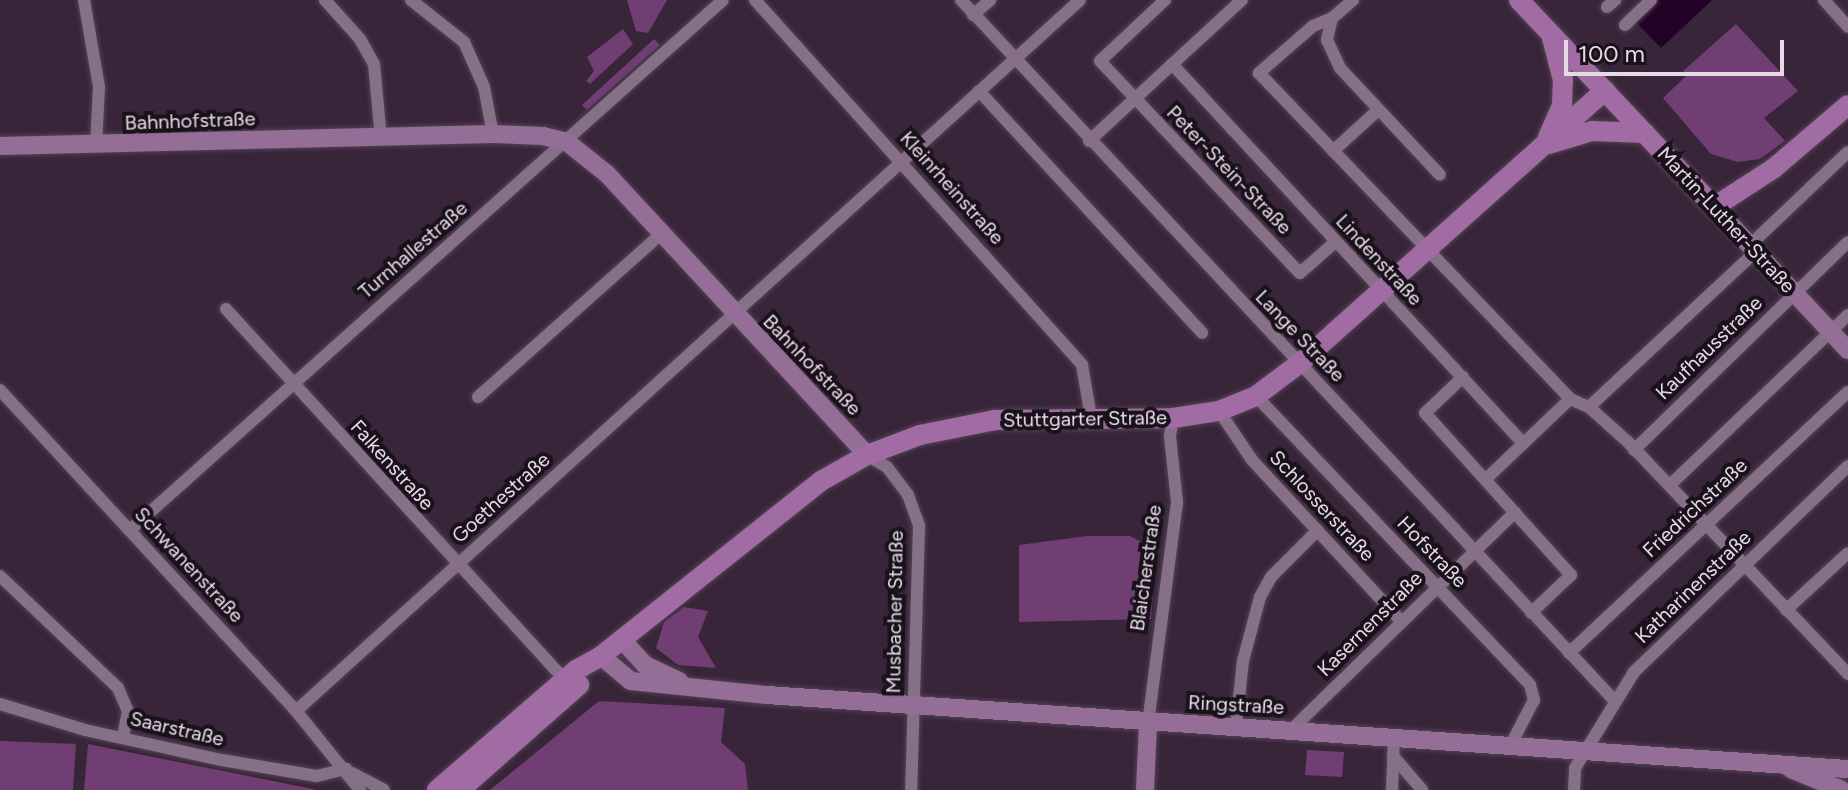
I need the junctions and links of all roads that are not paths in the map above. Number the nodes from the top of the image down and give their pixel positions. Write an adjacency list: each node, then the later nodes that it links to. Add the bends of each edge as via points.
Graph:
1 (84, 0): 34 (street, via 99,87)
2 (325, 0): 29 (street, via 360,39 374,64)
3 (411, 0): 28 (street, via 464,42 484,87)
4 (723, 0): 31 (street, Turnhallestraße)
5 (755, 0): 37 (street, Kleinrheinstraße)
6 (961, 0): 15 (street, Lange Straße)
7 (990, 0): 15 (street)
8 (1080, 0): 20 (street, Goethestraße)
9 (1165, 0): 24 (street, Peter-Stein-Straße, via 1100,61)
10 (1242, 0): 21 (street)
11 (1353, 0): 16 (street)
12 (1519, 0): 19 (main road, Martin-Luther-Straße)
13 (1824, 0): 18 (street)
14 (1649, 1): 17 (street)
15 (973, 15): 20 (street, Lange Straße)
16 (1332, 18): 26 (street, via 1327,40 1333,57); 35 (street, via 1313,26 1259,73)
17 (1625, 25)
18 (1848, 27)
19 (1551, 33): 22 (main road, Martin-Luther-Straße); 32 (main road, Stuttgarter Straße, via 1563,80 1562,105)
20 (1014, 59): 23 (street, Goethestraße); 30 (street, Lange Straße)
21 (1172, 64): 24 (street); 42 (street, Lindenstraße)
22 (1605, 90): 27 (main road, Martin-Luther-Straße); 32 (main road, Stuttgarter Straße)
23 (979, 91): 37 (street, Goethestraße); 51 (street)
24 (1134, 100): 30 (street); 42 (street, Peter-Stein-Straße, via 1300,273)
25 (1848, 105): 39 (main road, via 1774,168)
26 (1378, 110): 35 (street); 38 (street)
27 (1645, 133): 32 (main road, Stuttgarter Straße, via 1592,131); 39 (main road, Martin-Luther-Straße)
28 (493, 134): 29 (street, Bahnhofstraße); 31 (street, Bahnhofstraße)
29 (381, 138): 34 (street, Bahnhofstraße)
30 (1089, 141): 53 (street, Lange Straße)
31 (567, 142): 40 (street, Bahnhofstraße, via 588,155); 55 (street, Turnhallestraße)
32 (1545, 145): 43 (main road, Stuttgarter Straße)
33 (0, 146): 34 (street, Bahnhofstraße)
34 (96, 146)
35 (1333, 151): 43 (street)
36 (1848, 152): 44 (street)
37 (901, 160): 48 (street, Goethestraße); 63 (street, Kleinrheinstraße, via 1082,365)
38 (1440, 175)
39 (1714, 207): 44 (street, Martin-Luther-Straße)
40 (661, 234): 48 (street, Bahnhofstraße); 59 (street)
41 (1848, 242): 46 (street, Kaufhausstraße)
42 (1334, 243): 45 (street, Lindenstraße)
43 (1426, 247): 45 (main road, Stuttgarter Straße); 60 (street)
44 (1753, 248): 46 (street, Martin-Luther-Straße); 61 (street)
45 (1379, 290): 53 (main road, Stuttgarter Straße); 54 (street, Lindenstraße)
46 (1794, 294): 50 (street, Martin-Luther-Straße); 66 (street, Kaufhausstraße)
47 (226, 309): 55 (street, Falkenstraße)
48 (733, 315): 67 (street, Bahnhofstraße); 78 (street, Goethestraße)
49 (1848, 315): 50 (street)
50 (1830, 331): 52 (street, Martin-Luther-Straße); 70 (street)
51 (1202, 333)
52 (1848, 350)
53 (1300, 363): 58 (main road, Stuttgarter Straße); 75 (street, Lange Straße)
54 (1463, 377): 65 (street, Lindenstraße); 69 (street, via 1425,413)
55 (291, 383): 73 (street, Turnhallestraße); 78 (street, Falkenstraße)
56 (0, 390): 73 (street, Schwanenstraße)
57 (1848, 392): 72 (street, Friedrichstraße)
58 (1256, 396): 62 (main road, Stuttgarter Straße); 80 (street, Hofstraße)
59 (478, 397)
60 (1570, 399): 61 (street); 65 (street)
61 (1589, 407): 66 (street)
62 (1219, 411): 64 (main road, Stuttgarter Straße); 74 (street, Schlosserstraße, via 1252,460)
63 (1091, 417): 64 (main road, Stuttgarter Straße); 67 (main road, Stuttgarter Straße, via 995,420 920,435)
64 (1173, 418): 94 (street, Blaicherstraße, via 1177,502 1168,537)
65 (1523, 443): 69 (street)
66 (1634, 450): 70 (street)
67 (867, 455): 84 (main road, Stuttgarter Straße, via 821,481); 92 (street, Musbacher Straße, via 887,467 908,495 919,526)
68 (1848, 466): 77 (street, Katharinenstraße)
69 (1486, 479): 71 (street)
70 (1670, 485): 72 (street)
71 (1515, 512): 75 (street, Kasernenstraße); 82 (street, via 1571,575)
72 (1706, 524): 77 (street); 85 (street, Friedrichstraße)
73 (130, 530): 93 (street, Schwanenstraße)
74 (1318, 530): 83 (street, Schlosserstraße); 95 (street, via 1271,577 1260,597 1243,661)
75 (1473, 551): 80 (street, Kasernenstraße); 82 (street, Lange Straße)
76 (1848, 553): 81 (street)
77 (1744, 564): 81 (street); 90 (street, Katharinenstraße)
78 (456, 565): 88 (street, Falkenstraße); 93 (street, Goethestraße)
79 (0, 576): 97 (street, via 118,688 128,711)
80 (1437, 586): 83 (street, Kasernenstraße); 99 (street, Hofstraße, via 1534,694)
81 (1786, 610): 87 (street)
82 (1531, 613): 85 (street, Lange Straße)
83 (1402, 622): 96 (street, Kasernenstraße)
84 (621, 639): 86 (main road, Stuttgarter Straße); 89 (street, Ringstraße, via 645,665)
85 (1569, 653): 90 (street, Lange Straße)
86 (601, 656): 88 (main road, Stuttgarter Straße); 89 (street, Ringstraße, via 631,681); 109 (main road, Stuttgarter Straße, via 584,680)
87 (1848, 674)
88 (564, 679): 108 (main road, Stuttgarter Straße)
89 (689, 685): 92 (street, Ringstraße)
90 (1613, 699): 100 (street, Katharinenstraße)
91 (0, 704): 97 (street, Saarstraße)
92 (913, 705): 94 (street, Ringstraße); 110 (street, Musbacher Straße)
93 (296, 711): 103 (street, Schwanenstraße)
94 (1148, 723): 95 (street, Ringstraße); 111 (street)
95 (1236, 726): 96 (street, Ringstraße)
96 (1292, 729): 98 (street, Ringstraße)
97 (123, 737): 103 (street, Saarstraße, via 317,776)
98 (1394, 748): 99 (street, Ringstraße); 112 (street); 113 (street)
99 (1509, 748): 100 (street, Ringstraße)
100 (1585, 751): 101 (street, Ringstraße); 114 (street, Katharinenstraße, via 1575,768)
101 (1781, 764): 102 (street, Ringstraße); 105 (street, Ringstraße)
102 (1822, 767): 104 (street, Ringstraße); 105 (street)
103 (346, 769): 106 (street, Schwanenstraße); 107 (street, Schwanenstraße)
104 (1848, 769)
105 (1835, 788)
106 (360, 790)
107 (384, 790)
108 (437, 790)
109 (460, 790)
110 (911, 790)
111 (1145, 790)
112 (1392, 790)
113 (1422, 790)
114 (1574, 790)

